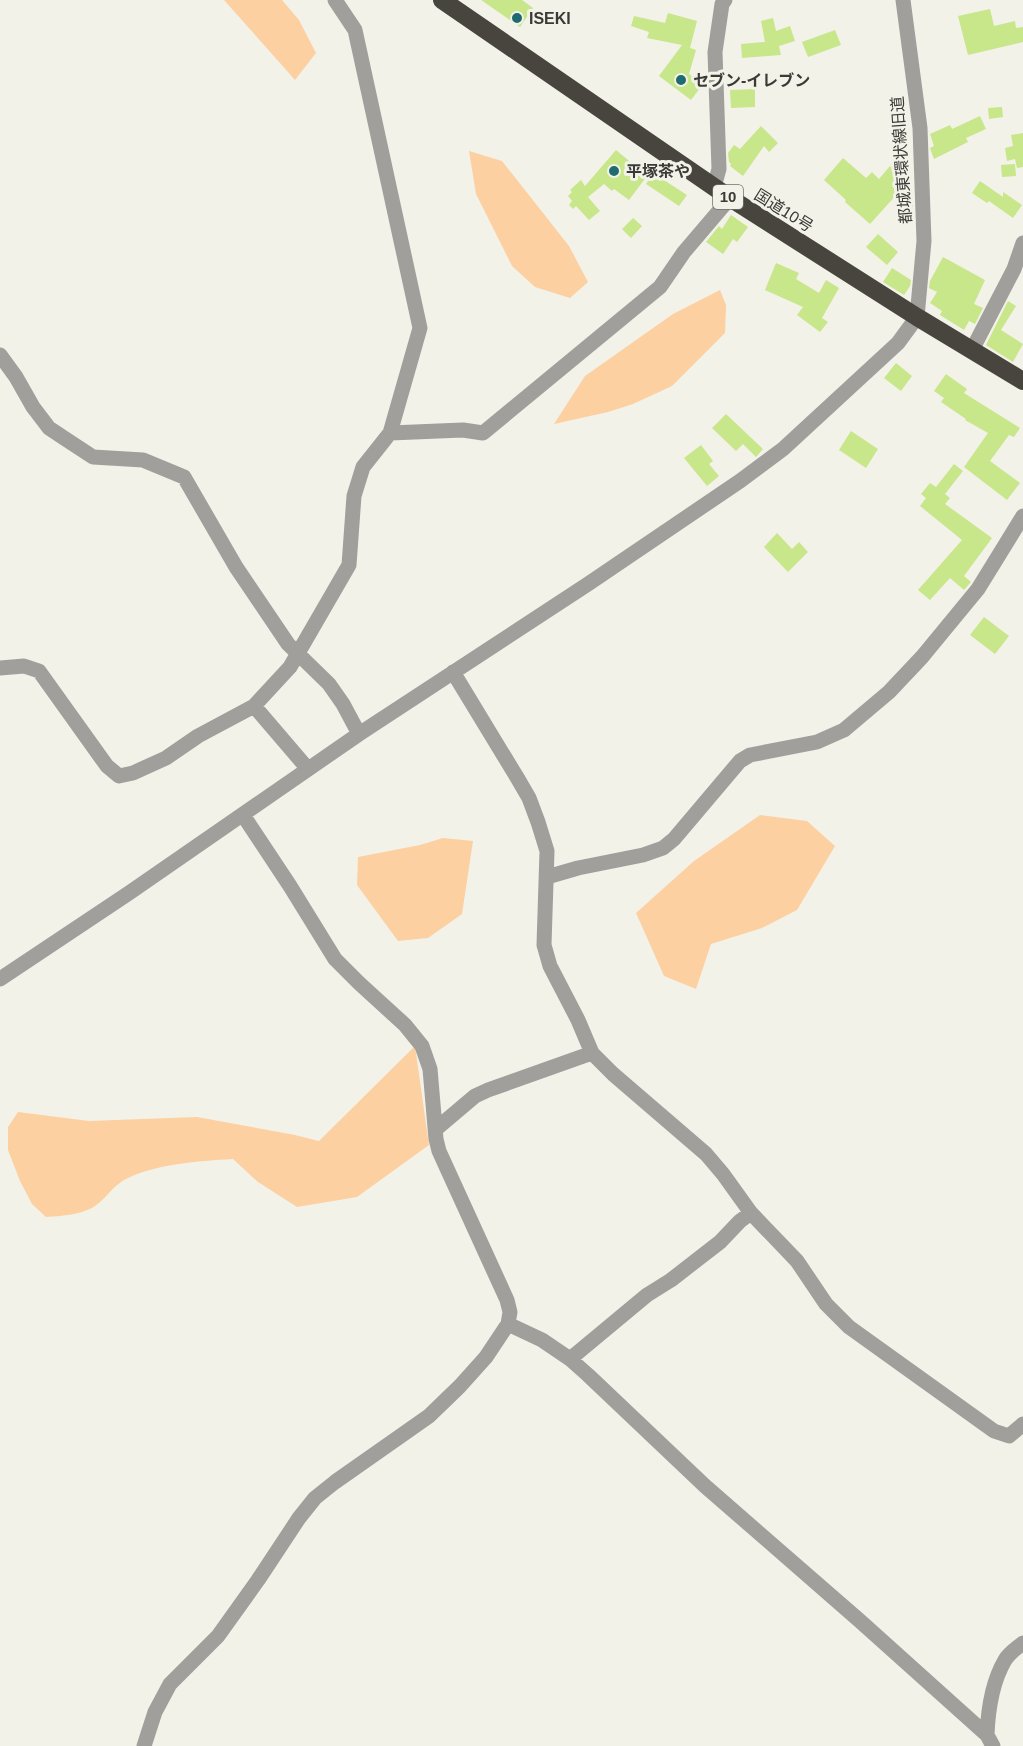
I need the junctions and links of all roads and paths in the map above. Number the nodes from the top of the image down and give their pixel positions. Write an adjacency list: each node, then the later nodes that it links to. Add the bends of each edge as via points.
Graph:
1 (335, 0): 12 (street, via 355,30 420,328)
2 (442, 0): 5 (highway, 国道10号 / 10)
3 (725, 0): 5 (street, via 715,52 719,170)
4 (903, 0): 8 (street, 都城東環状線旧道, via 920,128 924,241)
5 (714, 187): 6 (highway, 国道10号 / 10)
6 (729, 198): 8 (highway, 国道10号 / 10); 12 (street, via 660,287 483,433)
7 (1023, 243): 9 (street, via 1014,269)
8 (917, 317): 9 (highway, 国道10号 / 10); 16 (street, via 898,344 783,449)
9 (972, 350): 11 (highway, 国道10号 / 10)
10 (0, 355): 14 (street, via 49,428 64,438 93,457 143,460 184,477 236,567)
11 (1023, 381)
12 (390, 433): 14 (street, via 363,467 357,486 349,565)
13 (1023, 516): 21 (street, via 978,589 922,657 889,692 844,729 817,742 750,755 740,761 663,848)
14 (298, 653): 17 (street); 18 (street, via 329,684)
15 (0, 668): 17 (street, via 24,666 39,670 107,766 119,776 166,758)
16 (453, 672): 18 (street); 21 (street, via 529,798 547,851)
17 (254, 706): 19 (street)
18 (359, 734): 19 (street)
19 (308, 769): 20 (street)
20 (243, 815): 22 (street); 24 (street, via 335,959 422,1046 430,1069)
21 (547, 877): 23 (street, via 544,945 550,966)
22 (0, 979)
23 (592, 1053): 24 (street, via 482,1093); 25 (street, via 706,1154)
24 (436, 1129): 26 (street, via 439,1151 507,1300)
25 (751, 1213): 27 (street, via 720,1242 647,1295); 28 (street, via 797,1261 826,1304 849,1327 994,1431 1009,1436)
26 (508, 1324): 27 (street); 31 (street, via 486,1357 429,1416 315,1498 218,1636 170,1684 155,1712)
27 (570, 1359): 30 (street, via 705,1486)
28 (1023, 1424)
29 (1023, 1643): 30 (street, via 1006,1658 997,1679 988,1710)
30 (990, 1741)
31 (144, 1746)

